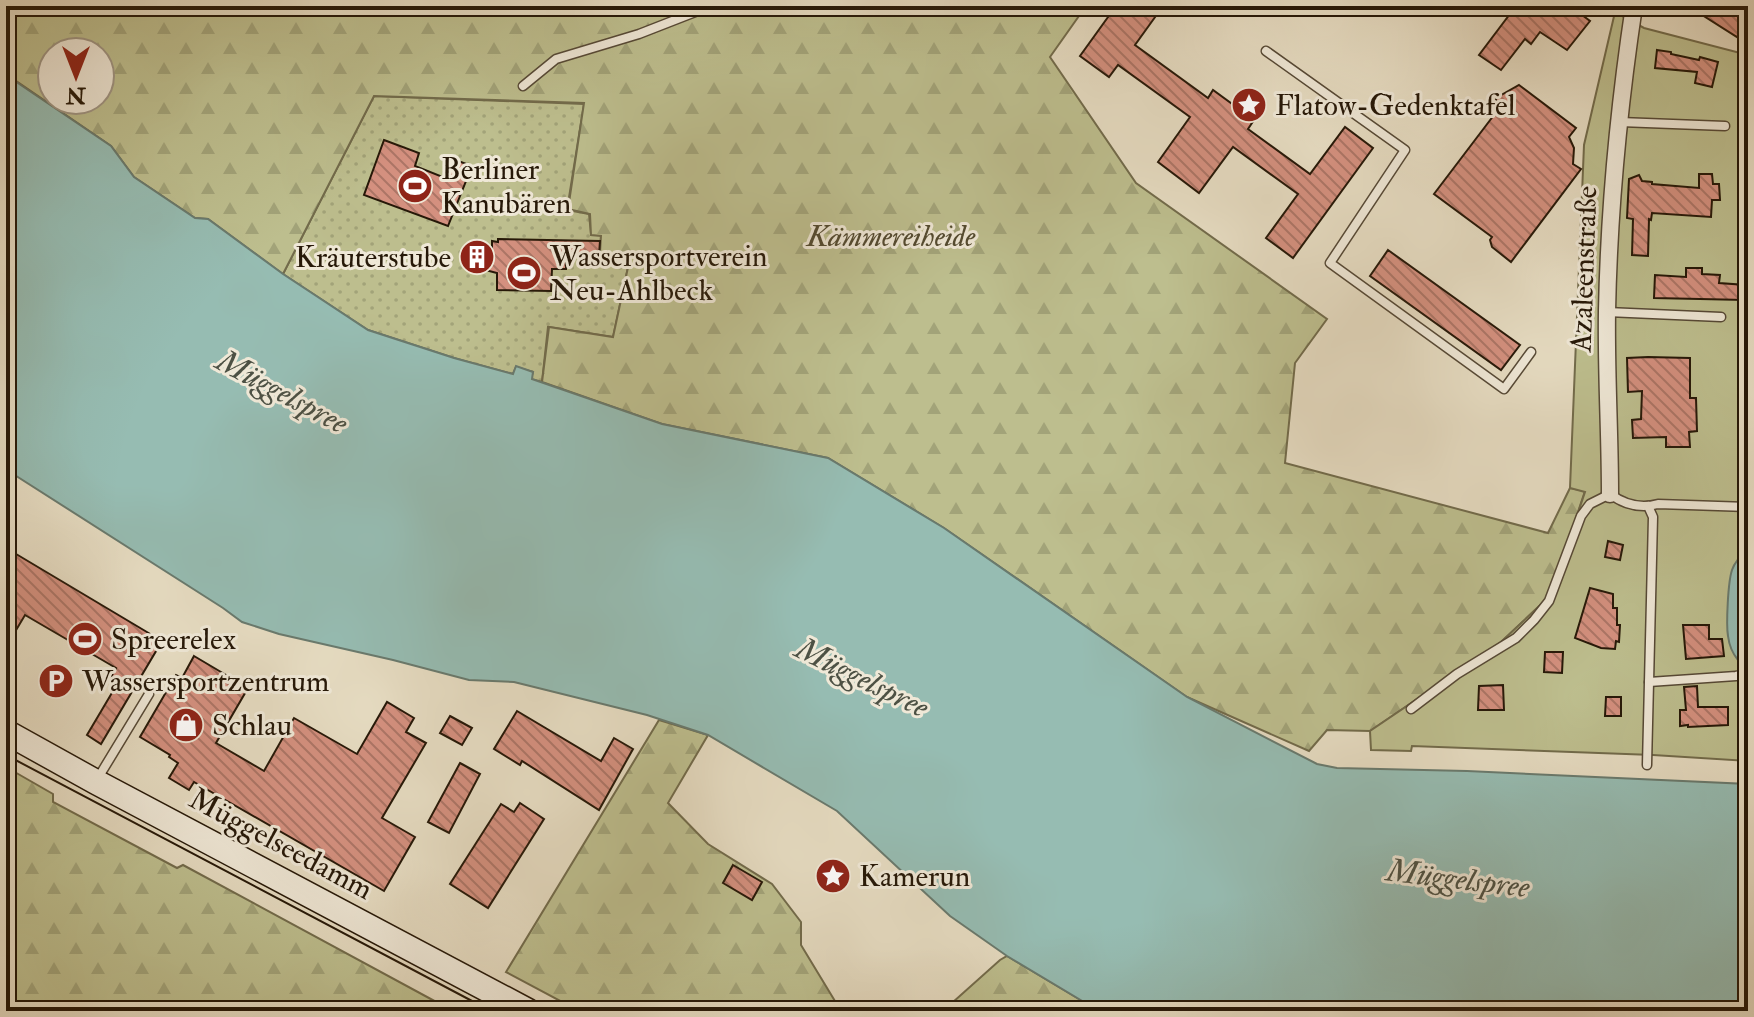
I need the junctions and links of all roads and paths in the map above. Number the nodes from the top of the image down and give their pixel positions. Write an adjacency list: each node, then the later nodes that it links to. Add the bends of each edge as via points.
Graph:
1 (738, 6): 4 (lane, via 737,11 698,11 556,59)
2 (1634, 6): 5 (street, Azaleenstraße)
3 (1266, 51): 9 (lane, via 1405,150 1330,263 1504,389)
4 (523, 86)
5 (1620, 122): 6 (lane); 7 (street, Azaleenstraße)
6 (1725, 126)
7 (1607, 312): 8 (lane); 10 (street, Azaleenstraße)
8 (1721, 317)
9 (1531, 352)
10 (1610, 494): 11 (lane, via 1624,504); 16 (lane, via 1590,504 1581,516 1549,601 1534,620 1516,638)
11 (1648, 506): 12 (lane); 14 (lane, via 1653,517)
12 (1748, 507)
13 (1748, 673): 14 (lane)
14 (1649, 682): 18 (lane)
15 (149, 694): 19 (lane)
16 (1411, 709)
17 (6, 732): 19 (main road, Müggelseedamm)
18 (1647, 765)
19 (96, 782): 20 (main road, Müggelseedamm)
20 (528, 1011)

